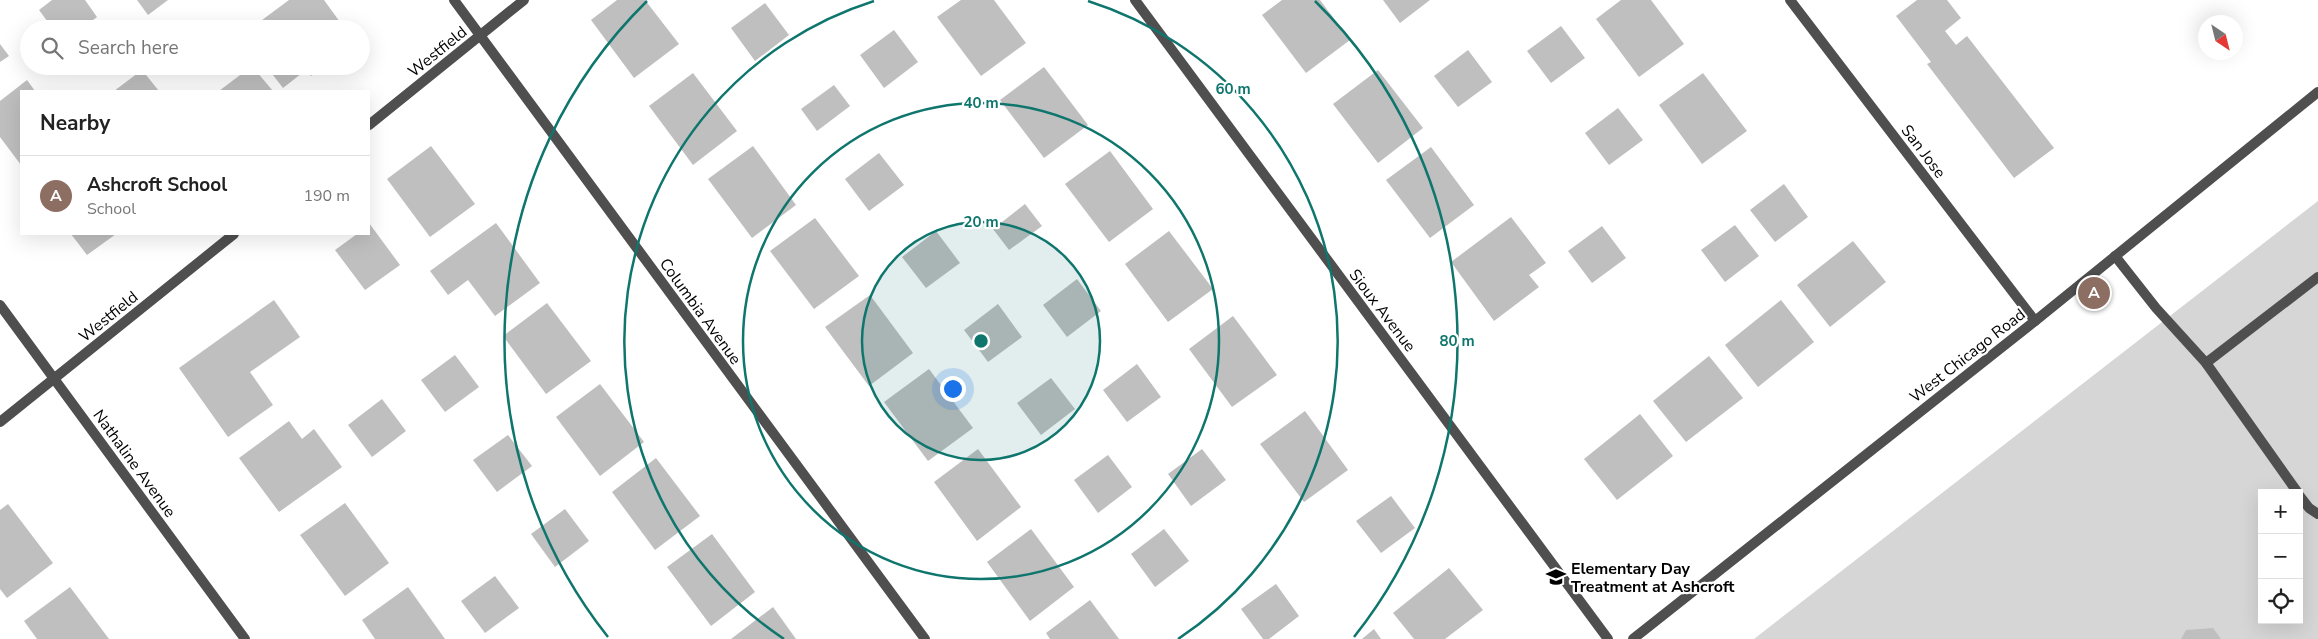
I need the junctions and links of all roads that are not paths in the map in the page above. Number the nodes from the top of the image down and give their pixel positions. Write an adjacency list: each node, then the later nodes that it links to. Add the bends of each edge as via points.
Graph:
1 (454, 0): 5 (street, Columbia Avenue)
2 (524, 0): 5 (street, Westfield)
3 (1134, 0): 21 (street, Sioux Avenue)
4 (1790, 0): 12 (street, San Jose)
5 (480, 36): 7 (street, Westfield); 20 (street, Columbia Avenue)
6 (2318, 92): 9 (street, West Chicago Road)
7 (370, 124)
8 (233, 235): 14 (street, Westfield)
9 (2115, 256): 12 (street, West Chicago Road); 13 (street)
10 (2318, 277): 13 (street)
11 (0, 305): 14 (street, Nathaline Avenue)
12 (2035, 321): 22 (street, West Chicago Road)
13 (2206, 363): 16 (street)
14 (54, 378): 15 (street, Westfield); 19 (street, Nathaline Avenue)
15 (0, 422)
16 (2294, 489)
17 (2303, 500): 18 (street)
18 (2318, 514)
19 (245, 639)
20 (925, 639)
21 (1608, 639)
22 (1633, 639)

